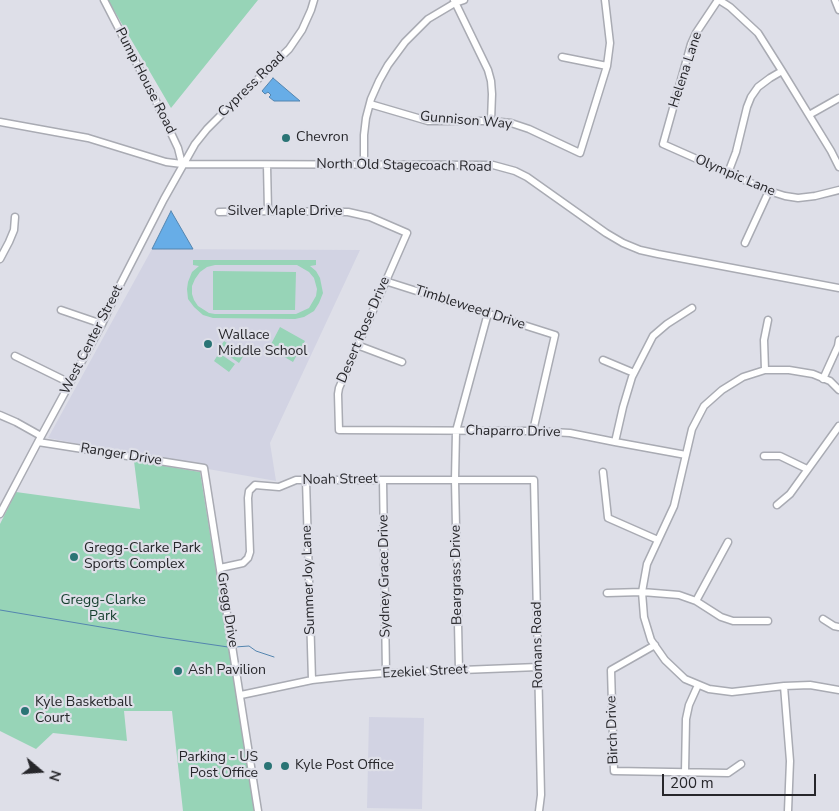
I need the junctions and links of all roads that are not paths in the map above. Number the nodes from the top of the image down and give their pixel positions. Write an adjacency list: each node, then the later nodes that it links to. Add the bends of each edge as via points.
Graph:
1 (104, 0): 18 (street, Pump House Road, via 178,148)
2 (314, 0): 18 (street, Cypress Road, via 302,30 288,49 207,129)
3 (464, 0): 7 (street)
4 (605, 0): 10 (street, Gunnison Way, via 610,42)
5 (718, 0): 11 (street, via 758,34); 17 (street, Helena Lane, via 696,32)
6 (835, 0): 8 (street)
7 (454, 2): 13 (street, via 428,19 404,42 379,80); 15 (street, via 488,70 492,94)
8 (839, 10)
9 (562, 58): 10 (street)
10 (607, 66): 15 (street, Gunnison Way, via 580,153 530,129)
11 (782, 71): 14 (street); 22 (street, via 758,87 751,97)
12 (839, 98): 14 (street)
13 (370, 104): 15 (street, Gunnison Way, via 428,120); 20 (street, via 364,135)
14 (809, 115): 21 (street)
15 (491, 121)
16 (0, 122): 18 (street, North Old Stagecoach Road, via 88,138)
17 (663, 144): 22 (street, Olympic Lane)
18 (182, 164): 19 (street, North Old Stagecoach Road); 37 (street, West Center Street)
19 (268, 165): 20 (street, North Old Stagecoach Road); 25 (street)
20 (364, 165): 32 (street, North Old Stagecoach Road, via 485,165 505,168 527,177 606,233 640,250)
21 (839, 167)
22 (728, 173): 24 (street, Olympic Lane)
23 (839, 190): 24 (street, Olympic Lane, via 798,198)
24 (769, 191): 29 (street)
25 (268, 211): 26 (street, Silver Maple Drive); 28 (street, Silver Maple Drive, via 348,212)
26 (219, 212)
27 (15, 217): 30 (street, via 14,230)
28 (407, 233): 31 (street, Desert Rose Drive)
29 (745, 243)
30 (0, 259)
31 (385, 281): 35 (street, Timbleweed Drive); 39 (street, Desert Rose Drive)
32 (839, 288)
33 (692, 308): 44 (street, via 654,336)
34 (61, 310): 37 (street)
35 (488, 313): 51 (street); 52 (street, Timbleweed Drive, via 554,335)
36 (768, 320): 43 (street, via 764,340)
37 (102, 324): 46 (street, West Center Street)
38 (839, 340): 45 (street)
39 (357, 345): 42 (street); 50 (street, Desert Rose Drive, via 339,388)
40 (15, 356): 46 (street)
41 (604, 360): 44 (street)
42 (402, 362)
43 (765, 370): 45 (street, via 813,374); 55 (street, via 743,377 704,406 692,429)
44 (634, 373): 54 (street, via 622,407)
45 (823, 379): 47 (street)
46 (70, 383): 53 (street, West Center Street)
47 (839, 390)
48 (0, 415): 53 (street)
49 (839, 426): 58 (street)
50 (339, 430): 51 (street, Chaparro Drive)
51 (456, 431): 52 (street, Chaparro Drive); 62 (street, Beargrass Drive)
52 (533, 431): 54 (street, Chaparro Drive, via 570,433)
53 (39, 439): 57 (street, Ranger Drive); 65 (street, West Center Street)
54 (615, 442): 55 (street, Chaparro Drive)
55 (686, 455): 68 (street, via 674,506)
56 (764, 456): 58 (street, via 780,456)
57 (204, 468): 70 (street, Gregg Drive)
58 (808, 469): 66 (street, via 790,494)
59 (603, 472): 68 (street, via 608,518)
60 (306, 480): 61 (street, Noah Street); 70 (street, Noah Street, via 296,480 279,487 253,486 248,498 248,558 244,563); 81 (street, Summer Joy Lane)
61 (383, 480): 62 (street, Noah Street); 80 (street, Sydney Grace Drive)
62 (454, 480): 63 (street, Noah Street); 79 (street, Beargrass Drive)
63 (534, 480): 78 (street, Romans Road)
64 (0, 497): 65 (street)
65 (7, 501): 67 (street, West Center Street)
66 (777, 505)
67 (0, 514)
68 (658, 540): 71 (street, via 647,564)
69 (728, 542): 73 (street)
70 (220, 568): 85 (street, Gregg Drive)
71 (642, 592): 72 (street); 73 (street); 77 (street, via 644,617)
72 (607, 593)
73 (696, 601): 75 (street, via 720,617 733,621)
74 (823, 619): 76 (street)
75 (768, 622)
76 (839, 627)
77 (654, 645): 82 (street, via 685,679); 87 (street, Birch Drive, via 611,670 614,771)
78 (538, 667): 79 (street, Ezekiel Street); 89 (street, Romans Road)
79 (459, 670): 80 (street, Ezekiel Street)
80 (386, 673): 81 (street, Ezekiel Street)
81 (312, 680): 85 (street, Ezekiel Street)
82 (698, 685): 83 (street, via 732,692); 87 (street, via 686,719)
83 (784, 686): 84 (street, via 810,685); 90 (street, via 790,761)
84 (839, 690)
85 (241, 695): 88 (street, Gregg Drive)
86 (741, 764): 87 (street, Birch Drive, via 728,773)
87 (685, 772)
88 (258, 811)
89 (539, 811)
90 (788, 811)

